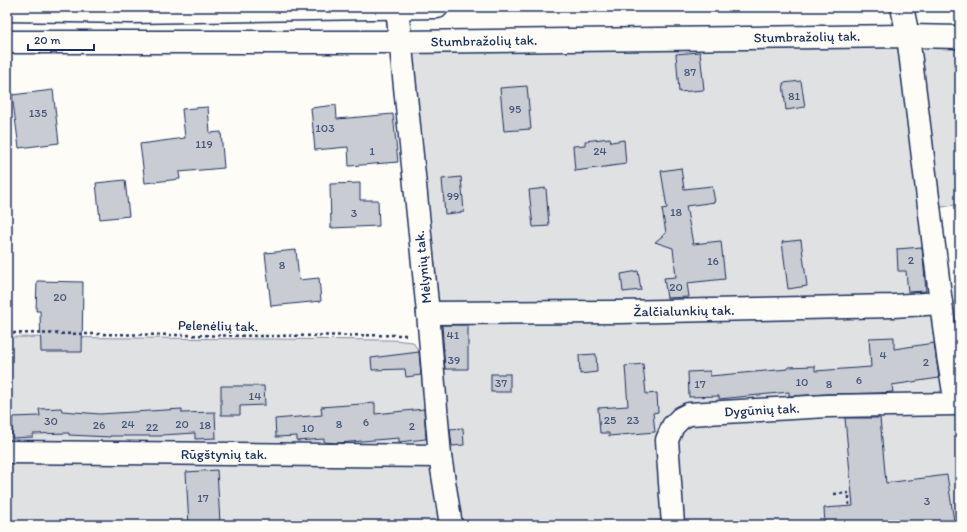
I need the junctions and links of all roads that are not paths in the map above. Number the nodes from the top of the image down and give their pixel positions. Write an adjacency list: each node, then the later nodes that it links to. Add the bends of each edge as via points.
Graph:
1 (437, 7): 3 (street)
2 (902, 7): 6 (street)
3 (397, 8): 4 (street, via 131,12); 9 (street, Mėlynių tak.)
4 (96, 9): 5 (street)
5 (7, 10)
6 (908, 36): 7 (street, Stumbražolių tak.); 9 (street, Stumbražolių tak.); 10 (street)
7 (960, 37)
8 (7, 42): 9 (street, Stumbražolių tak.)
9 (400, 42): 11 (street, Mėlynių tak.)
10 (941, 303): 11 (street, Žalčialunkių tak., via 619,312); 12 (street)
11 (428, 313): 14 (street, Mėlynių tak.)
12 (954, 356): 16 (street, Dygūnių tak., via 956,404 827,406 690,414 681,418 673,426 667,440)
13 (7, 452): 14 (street, Rūgštynių tak.)
14 (440, 456): 15 (street, Mėlynių tak.)
15 (451, 525)
16 (673, 525)

